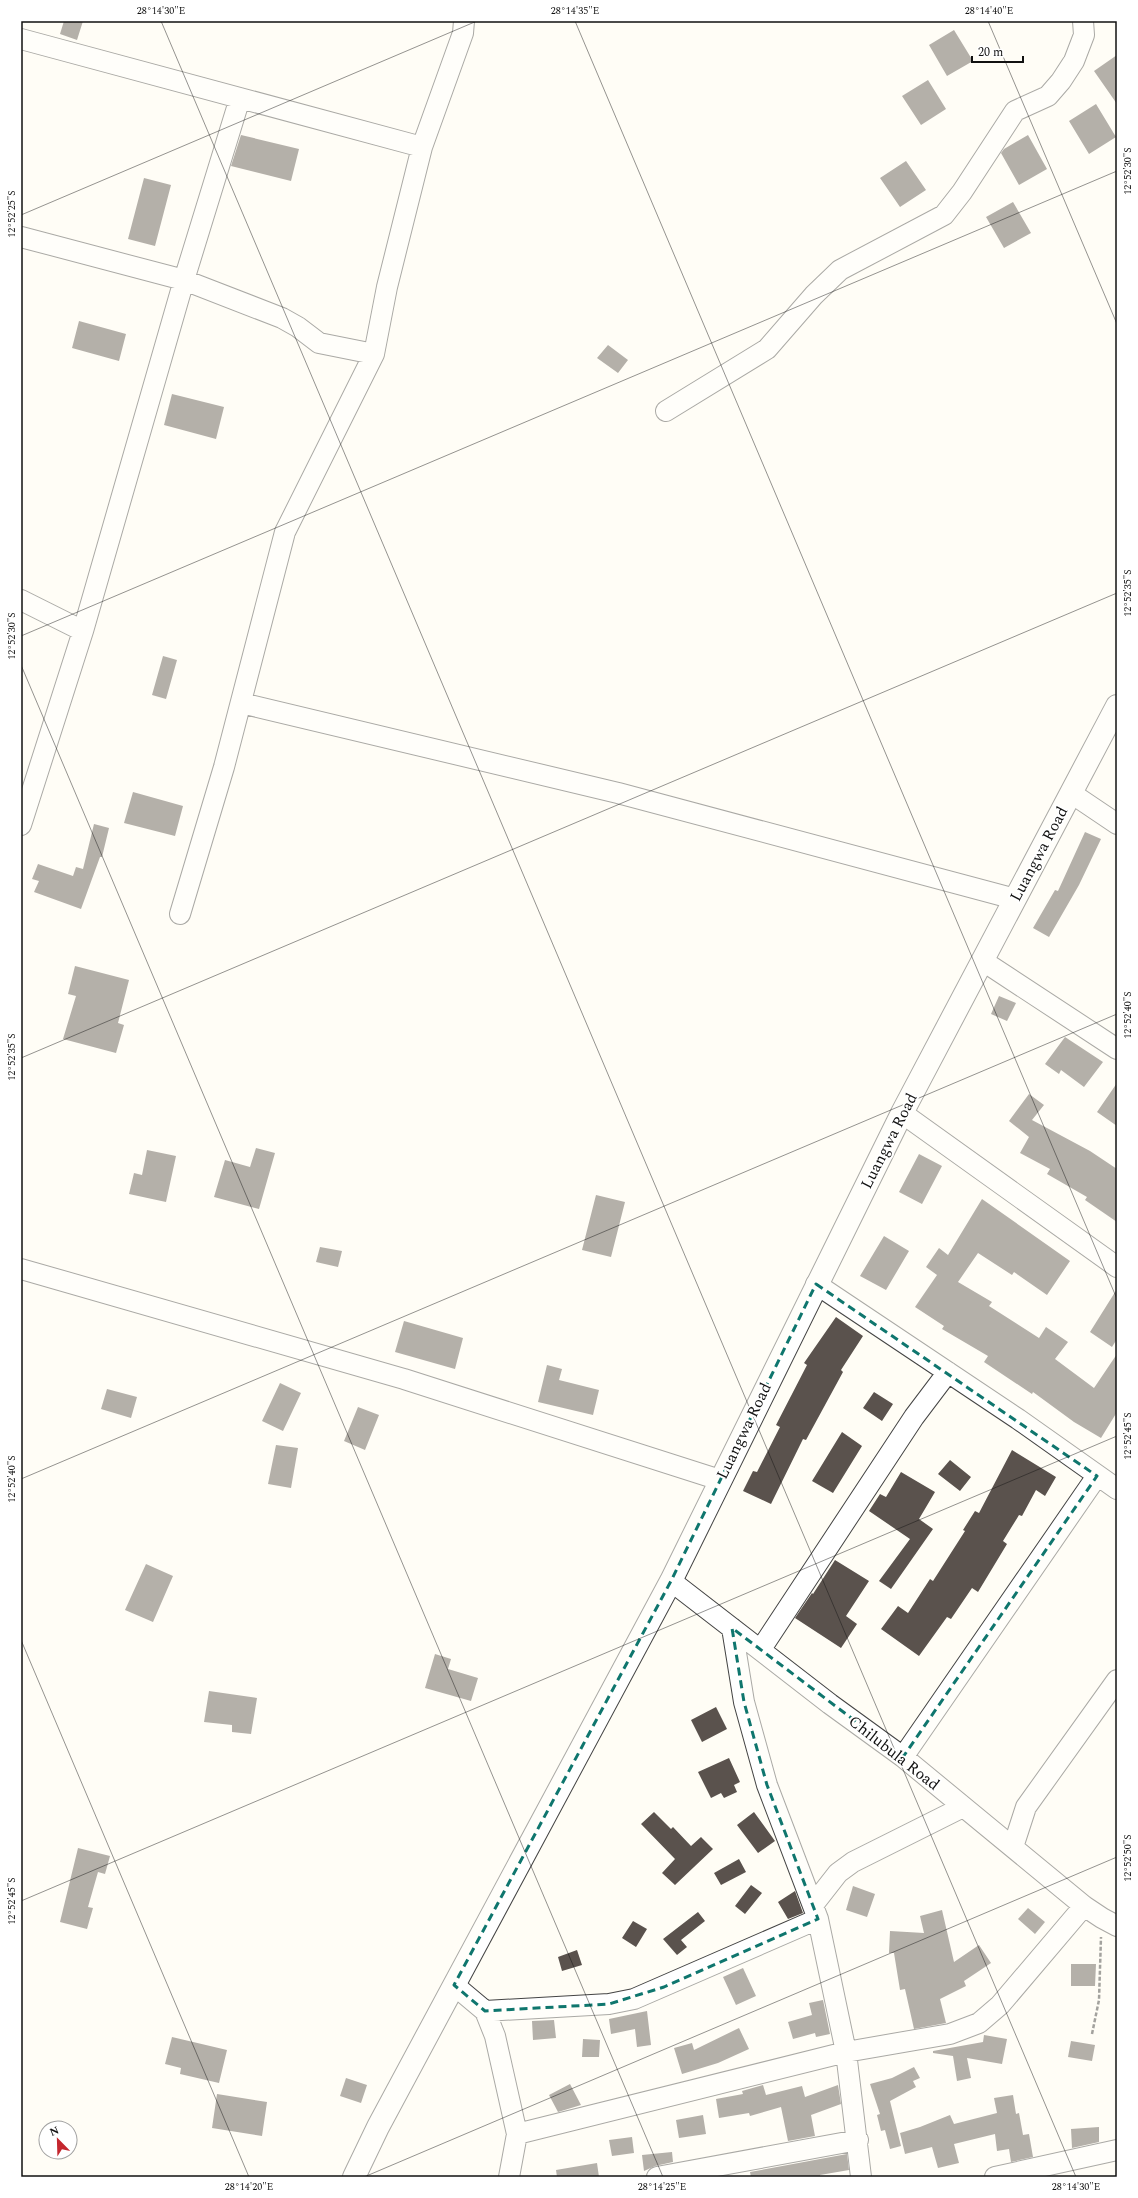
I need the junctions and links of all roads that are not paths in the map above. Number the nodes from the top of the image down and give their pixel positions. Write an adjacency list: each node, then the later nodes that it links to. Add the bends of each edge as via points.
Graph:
1 (464, 21): 5 (street, via 463,33)
2 (1083, 21): 9 (street, via 1084,35 1074,61 1061,81 1048,96 1015,111 944,215 840,270 814,295 767,349)
3 (21, 39): 4 (street)
4 (240, 98): 5 (street); 7 (street)
5 (422, 147): 8 (street, via 389,280)
6 (22, 241): 7 (street)
7 (184, 280): 8 (street, via 282,318 319,342); 11 (street)
8 (374, 354): 12 (street, via 285,532)
9 (666, 411)
10 (21, 600): 11 (street)
11 (83, 631): 16 (street)
12 (241, 703): 17 (street, via 618,793); 18 (street)
13 (1117, 706): 14 (street, Luangwa Road)
14 (1071, 793): 15 (street); 17 (street, Luangwa Road)
15 (1117, 824)
16 (21, 825)
17 (1016, 899): 19 (street, Luangwa Road)
18 (180, 914)
19 (983, 961): 20 (street); 21 (street, Luangwa Road)
20 (1117, 1050)
21 (902, 1113): 22 (street); 24 (street, Luangwa Road)
22 (1117, 1267)
23 (21, 1269): 27 (street, via 404,1379)
24 (816, 1284): 25 (street); 27 (street, Luangwa Road)
25 (948, 1372): 26 (street); 31 (street, via 914,1417)
26 (1097, 1476): 28 (street); 33 (street)
27 (720, 1480): 29 (street, Luangwa Road)
28 (1117, 1489)
29 (671, 1581): 30 (street, Chilubula Road); 39 (street, Luangwa Road)
30 (732, 1628): 31 (street, Chilubula Road); 37 (street, via 744,1702 767,1785)
31 (761, 1649): 33 (street, Chilubula Road, via 830,1704)
32 (1117, 1680): 35 (street, via 1026,1807)
33 (903, 1757): 34 (street, Chilubula Road)
34 (963, 1807): 35 (street, Chilubula Road); 37 (street, via 853,1862 838,1873)
35 (1013, 1847): 36 (street, Chilubula Road)
36 (1084, 1906): 38 (street, Chilubula Road); 41 (street, via 1000,2005 979,2023 950,2034)
37 (816, 1912): 40 (street, via 634,1999 609,2004); 41 (street)
38 (1109, 1922)
39 (454, 1985): 40 (street); 45 (street, Luangwa Road)
40 (485, 2011): 42 (street, via 498,2047)
41 (846, 2052): 42 (street); 43 (street)
42 (518, 2134): 46 (street)
43 (858, 2140): 47 (street); 48 (street)
44 (1117, 2150): 49 (street)
45 (354, 2177)
46 (509, 2177)
47 (657, 2177)
48 (861, 2177)
49 (994, 2177)

